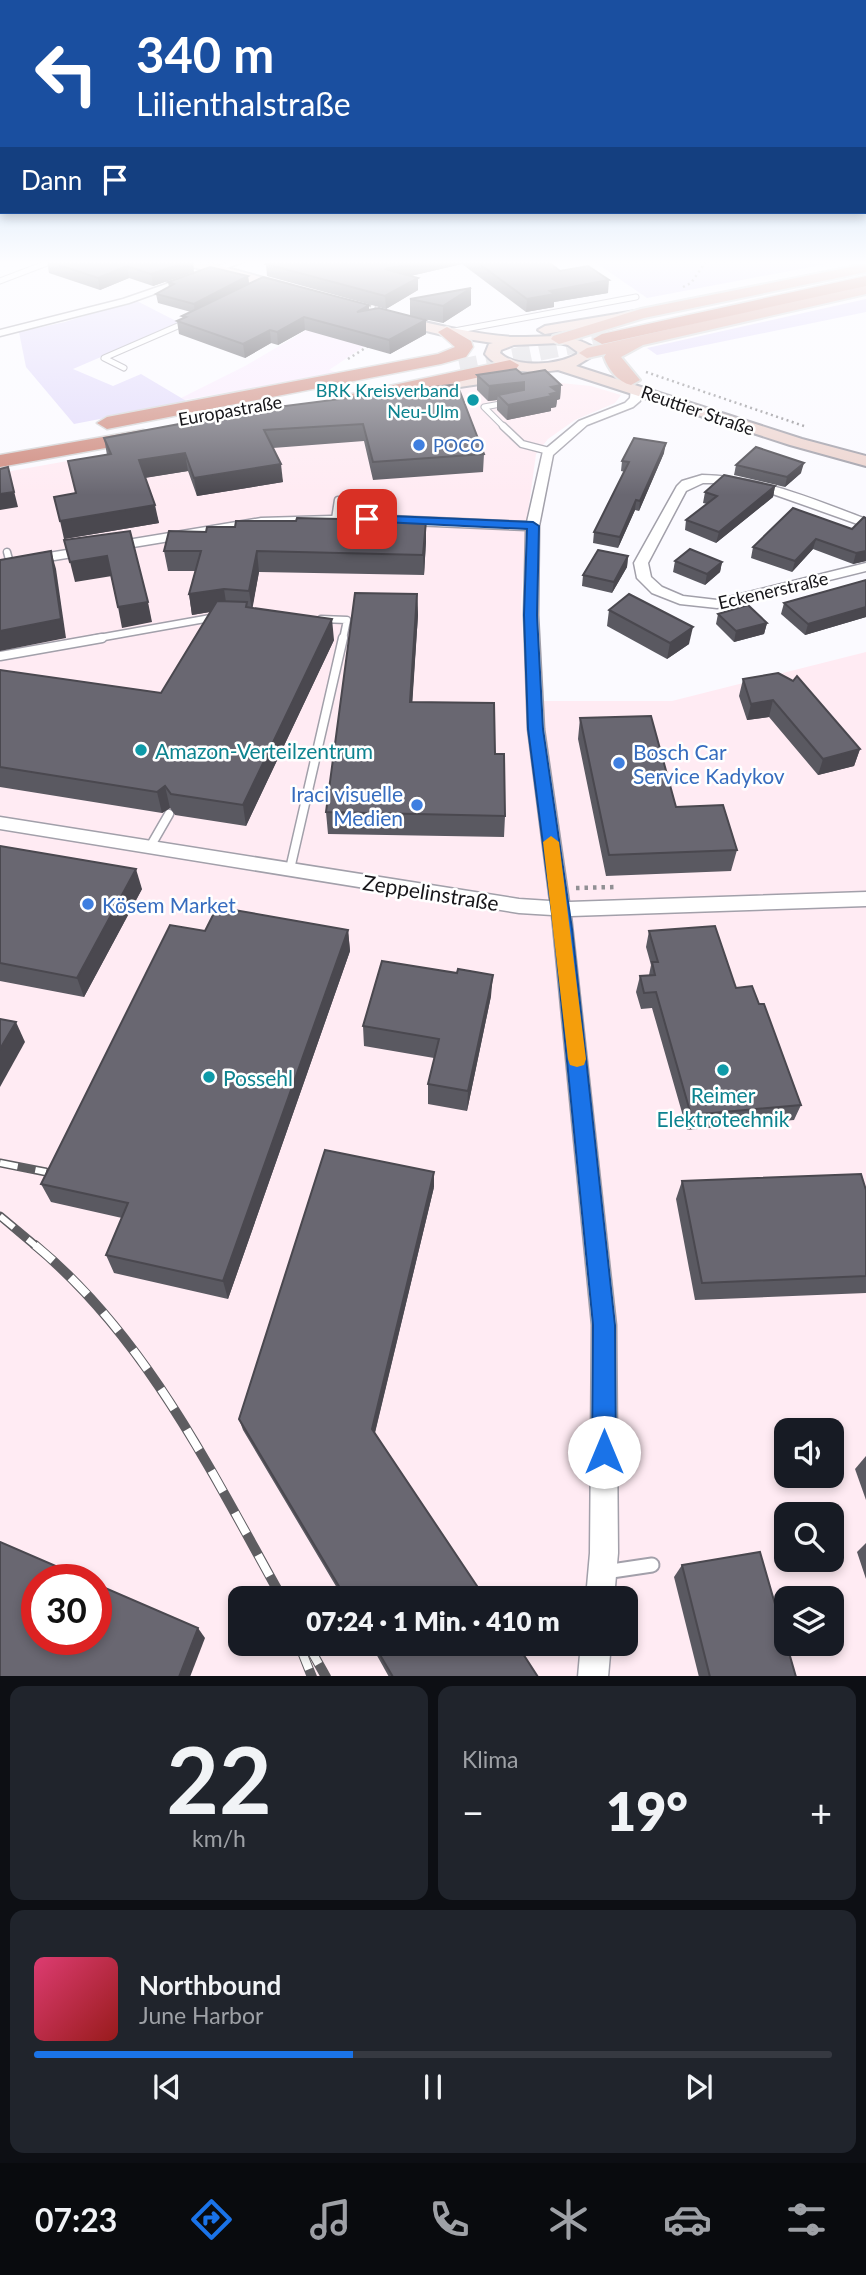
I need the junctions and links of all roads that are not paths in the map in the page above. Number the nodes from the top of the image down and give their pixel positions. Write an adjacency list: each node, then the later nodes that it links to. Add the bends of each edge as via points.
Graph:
1 (150, 338): 13 (lane, via 104,358)
2 (457, 338): 15 (highway, via 463,350 452,356)
3 (479, 338): 9 (main road, Reuttier Straße)
4 (495, 338): 8 (main road, Reuttier Straße)
5 (649, 338): 7 (main road)
6 (559, 339): 8 (main road, Reuttier Straße); 10 (main road, Reuttier Straße, via 581,345)
7 (646, 339): 10 (main road); 17 (main road, via 612,357 615,365)
8 (513, 341): 9 (main road, Reuttier Straße)
9 (493, 350): 11 (main road, Reuttier Straße, via 500,362); 15 (highway, via 452,363)
10 (586, 355): 12 (main road, Reuttier Straße); 17 (main road, Reuttier Straße, via 595,365)
11 (510, 365): 12 (main road, Reuttier Straße); 18 (highway)
12 (559, 365): 16 (main road, Reuttier Straße)
13 (124, 368)
14 (460, 368): 24 (highway, Europastraße)
15 (398, 369): 22 (highway)
16 (605, 379): 17 (main road, Reuttier Straße); 18 (main road, via 499,376)
17 (637, 381): 23 (street, via 636,398 629,405 583,423); 26 (main road, Reuttier Straße)
18 (391, 393): 20 (highway)
19 (520, 400): 23 (lane, via 484,407 522,444)
20 (327, 404)
21 (158, 434): 25 (highway)
22 (0, 443)
23 (549, 451): 30 (street)
24 (0, 452)
25 (0, 461)
26 (866, 461)
27 (338, 500): 28 (lane)
28 (335, 519): 30 (street); 31 (street, via 261,522)
29 (866, 523): 32 (street, Eckenerstraße, via 753,484 701,480 682,487 641,563 652,587 704,604 730,603)
30 (533, 526): 41 (street, via 536,729)
31 (6, 560)
32 (866, 567)
33 (232, 617): 35 (lane)
34 (309, 619): 39 (lane, via 347,620)
35 (0, 656)
36 (169, 814): 38 (lane)
37 (0, 823): 38 (street, Zeppelinstraße)
38 (150, 847): 39 (street, Zeppelinstraße)
39 (290, 869): 41 (street, Zeppelinstraße)
40 (866, 899): 41 (street, Zeppelinstraße)
41 (561, 909): 43 (street, via 604,1325)
42 (652, 1565): 43 (lane)
43 (603, 1572): 44 (street)
44 (601, 1586)
45 (595, 1656): 46 (street)
46 (593, 1676)

